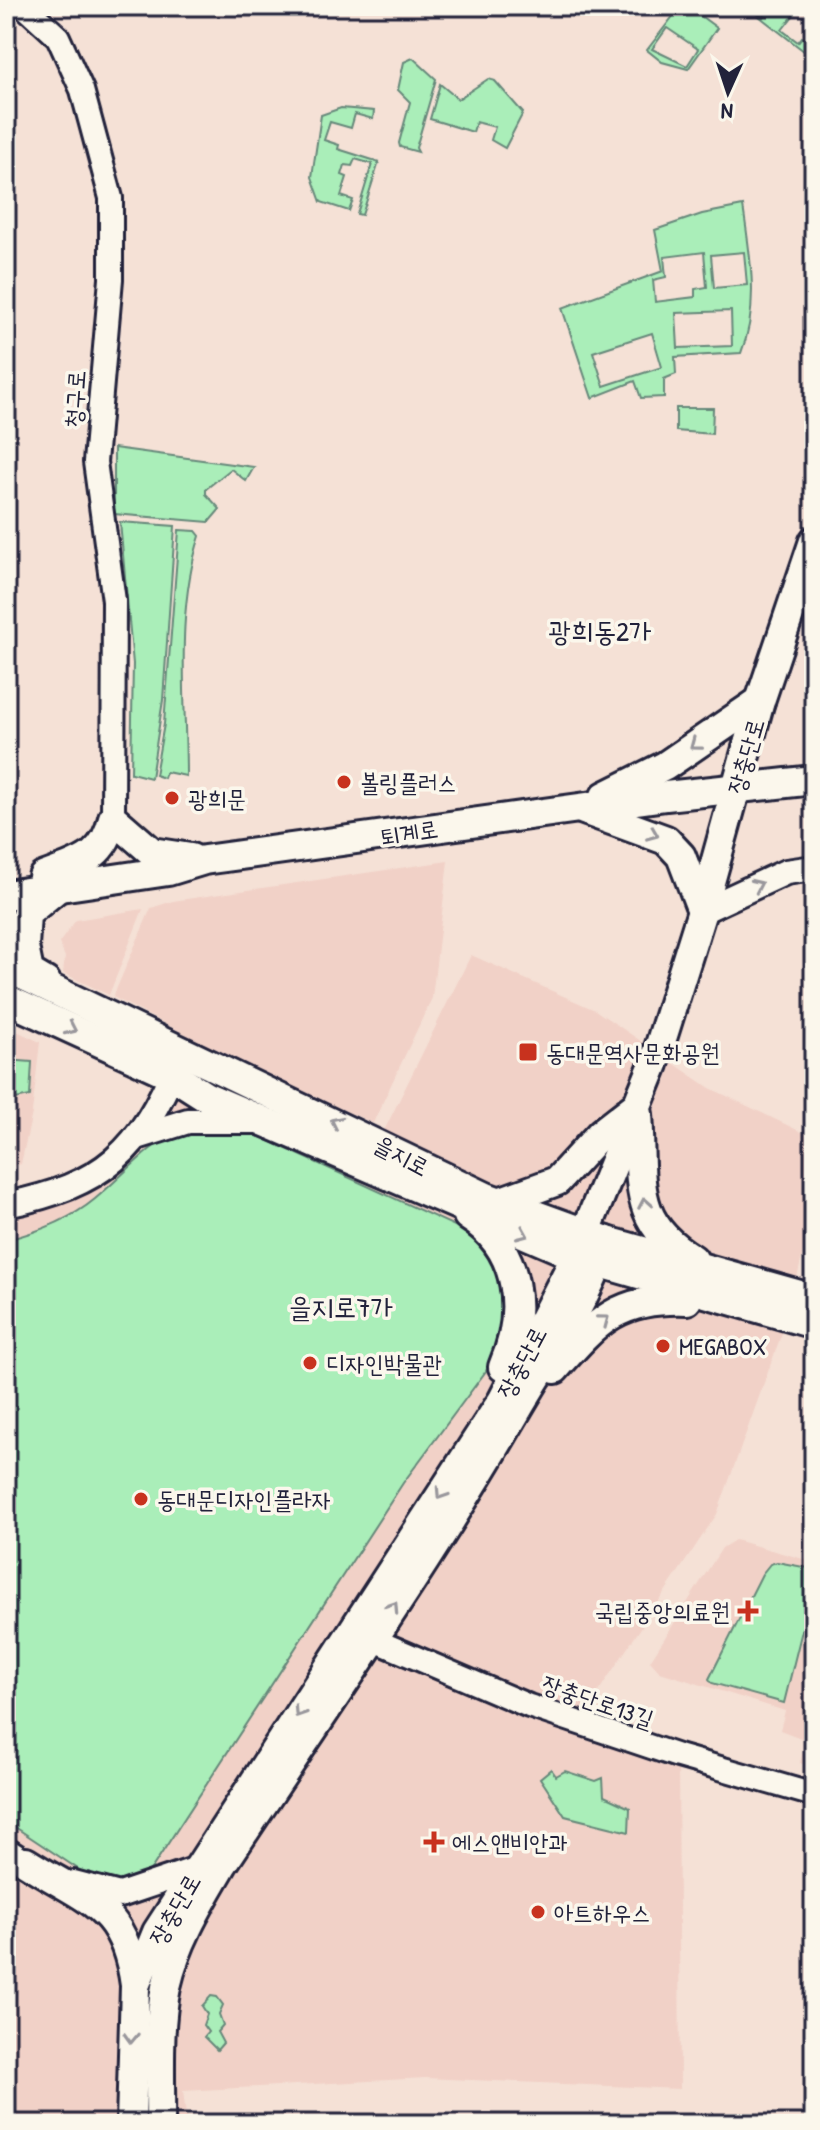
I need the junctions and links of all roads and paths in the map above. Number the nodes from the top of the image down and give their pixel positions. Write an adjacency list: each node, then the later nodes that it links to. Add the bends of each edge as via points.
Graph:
1 (24, 6): 7 (street, 청구로, via 58,37 82,90 111,198 111,279 95,462 114,601)
2 (814, 541): 3 (main road, 장충단로)
3 (760, 701): 5 (main road, 장충단로); 6 (main road, one-way to 6, via 665,766)
4 (814, 780): 5 (main road, 퇴계로)
5 (735, 789): 6 (main road, 퇴계로); 12 (main road, 장충단로)
6 (579, 809): 8 (main road, 퇴계로); 12 (main road, one-way to 12, via 666,840 681,856)
7 (113, 818): 8 (main road, via 152,852); 11 (main road, via 108,839 93,857)
8 (204, 860): 10 (main road, 퇴계로, via 168,871)
9 (814, 868): 12 (main road, one-way to 9, via 786,872)
10 (60, 886): 11 (main road, 퇴계로); 15 (main road, via 26,914 29,972)
11 (6, 894)
12 (702, 911): 17 (main road, 장충단로)
13 (6, 967): 15 (main road, 을지로)
14 (6, 999): 16 (main road, 을지로, one-way to 16)
15 (97, 1013): 16 (main road, 을지로)
16 (177, 1063): 18 (main road, 을지로, via 205,1096); 19 (main road); 21 (main road, 을지로, one-way to 16)
17 (638, 1105): 21 (main road, via 601,1133 557,1181); 23 (main road, 장충단로); 24 (main road, one-way to 17, via 669,1243 647,1215)
18 (264, 1122): 19 (main road, via 204,1119); 20 (main road, 을지로)
19 (137, 1137): 22 (main road, via 88,1180)
20 (433, 1195): 23 (main road, 을지로, one-way to 23); 29 (main road, via 474,1220 496,1245 507,1260 518,1295 514,1337)
21 (499, 1202): 23 (main road, 을지로)
22 (6, 1205)
23 (592, 1249): 24 (main road, 을지로); 26 (main road, 을지로); 28 (main road, 장충단로); 29 (main road, 장충단로)
24 (719, 1272): 25 (main road, 을지로)
25 (814, 1299)
26 (760, 1308): 27 (main road, 을지로); 28 (main road, one-way to 26, via 580,1341 629,1304 660,1299)
27 (814, 1324)
28 (513, 1417): 30 (main road, 장충단로, one-way to 28)
29 (469, 1450): 33 (main road, 장충단로, one-way to 33)
30 (372, 1639): 31 (street, 장충단로13길, via 529,1706); 35 (main road, 장충단로, via 187,1927 166,1988)
31 (814, 1795)
32 (16, 1855): 33 (main road, via 110,1895); 34 (main road, via 116,1922 130,1954)
33 (197, 1869): 34 (main road, 장충단로, via 157,1932)
34 (135, 1986): 36 (main road, 장충단로, one-way to 36)
35 (161, 2092): 37 (main road, 장충단로); 38 (main road)
36 (131, 2124)
37 (160, 2124)
38 (178, 2124)

